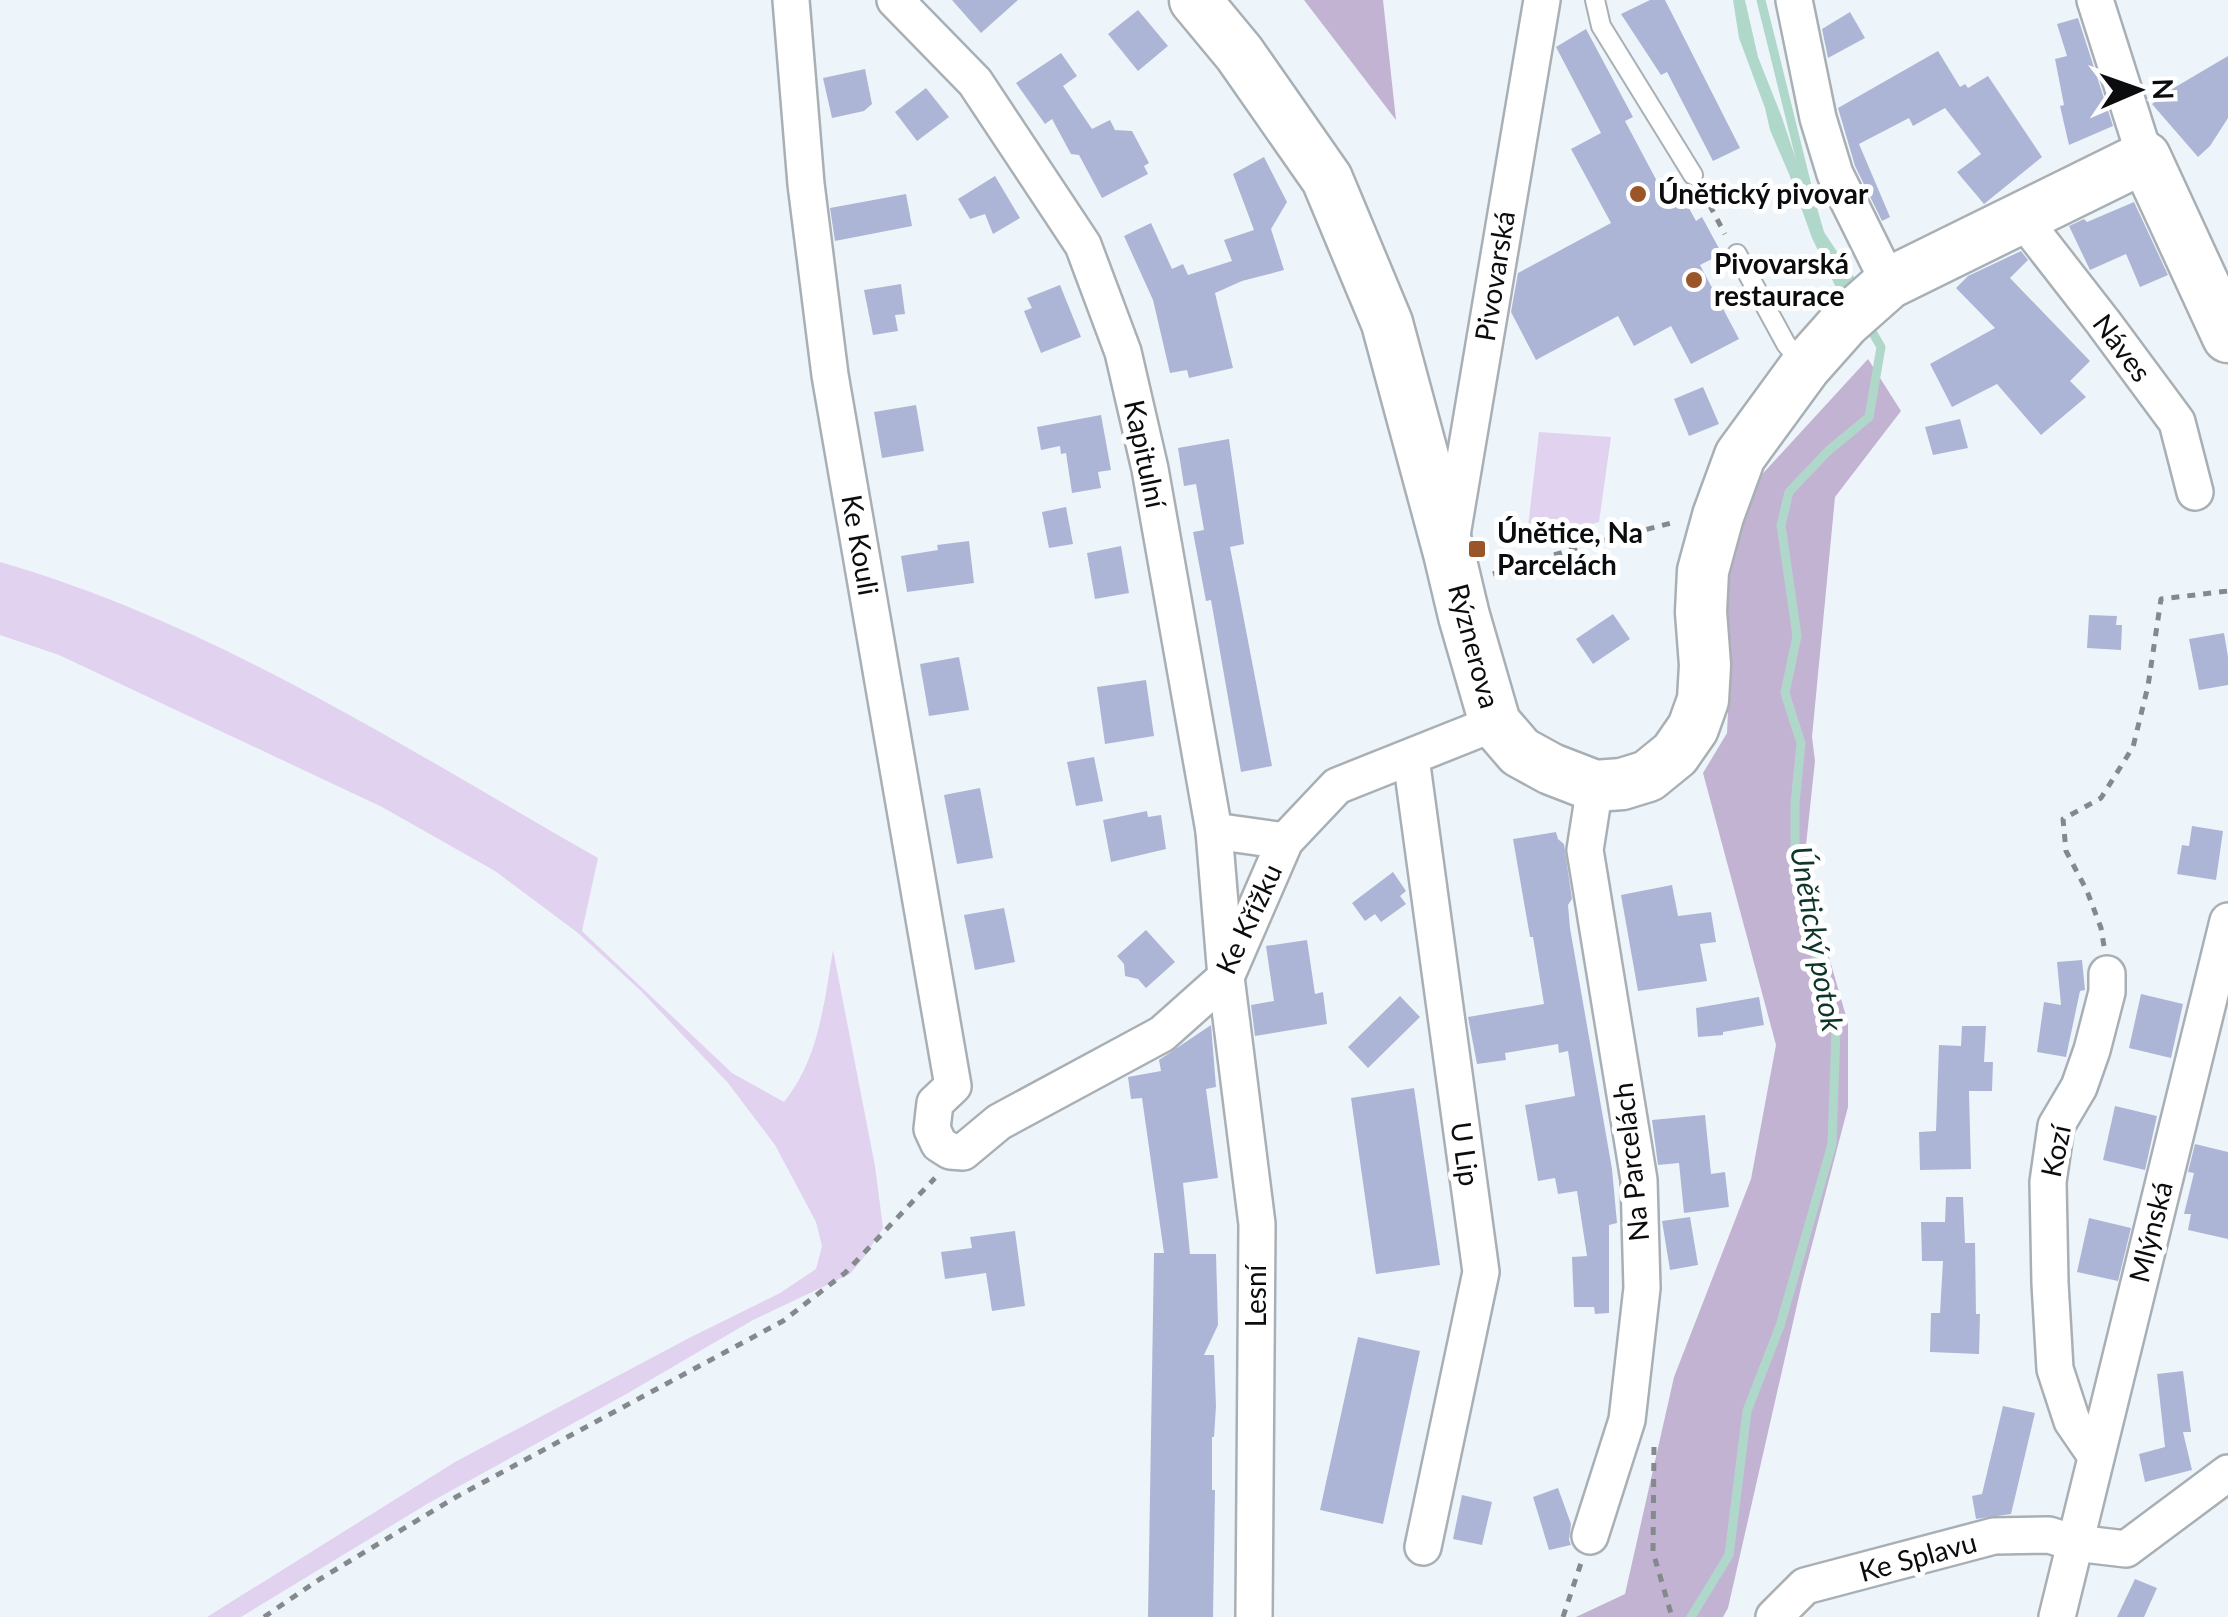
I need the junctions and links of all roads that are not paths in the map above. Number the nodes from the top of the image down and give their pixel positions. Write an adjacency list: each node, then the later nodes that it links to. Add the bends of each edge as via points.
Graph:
1 (791, 0): 25 (street, Ke Kouli, via 830,375)
2 (895, 0): 20 (street, Kapitulní, via 975,82 1083,244 1123,352 1150,469)
3 (1195, 0): 16 (street, Rýznerova, via 1327,179 1387,323)
4 (1542, 0): 16 (street, Pivovarská)
5 (1595, 0): 9 (lane, via 1601,26)
6 (1794, 0): 12 (street, via 1834,174)
7 (2095, 0): 8 (street)
8 (2145, 157): 10 (street); 13 (street)
9 (1693, 175)
10 (2022, 218): 12 (street); 15 (street, Náves, via 2177,422)
11 (1736, 254): 14 (lane)
12 (1888, 283): 14 (street)
13 (2228, 337)
14 (1804, 367): 19 (street, via 1740,456 1718,516 1703,571 1704,700 1693,728 1648,776)
15 (2195, 492)
16 (1453, 569): 17 (street, Rýznerova)
17 (1494, 723): 18 (street, Ke Křížku); 19 (street, Rýznerova, via 1520,752)
18 (1411, 758): 21 (street, Ke Křížku, via 1337,786); 31 (street, U Lip, via 1481,1272)
19 (1595, 786): 29 (street, Na Parcelách, via 1586,850 1640,1180 1642,1288 1627,1420)
20 (1214, 831): 21 (street); 24 (street, Kapitulní)
21 (1285, 841): 24 (street, Ke Křížku)
22 (2228, 922): 27 (street, Mlýnská)
23 (2107, 974): 27 (street, Kozí, via 2092,1050 2056,1126 2048,1182 2056,1369 2072,1420)
24 (1226, 977): 26 (street, Ke Křížku, via 1162,1034); 32 (street, Lesní, via 1257,1224)
25 (953, 1086): 26 (street, via 966,1103); 26 (street, via 935,1103 932,1129 939,1144 963,1152)
26 (999, 1122)
27 (2096, 1456): 30 (street, Mlýnská)
28 (2228, 1473): 30 (street, Ke Splavu, via 2126,1549)
29 (1590, 1536)
30 (2075, 1543): 33 (street, Ke Splavu, via 2049,1535 1994,1536 1805,1586); 34 (street, Mlýnská)
31 (1423, 1547)
32 (1254, 1617)
33 (1774, 1617)
34 (2058, 1617)

